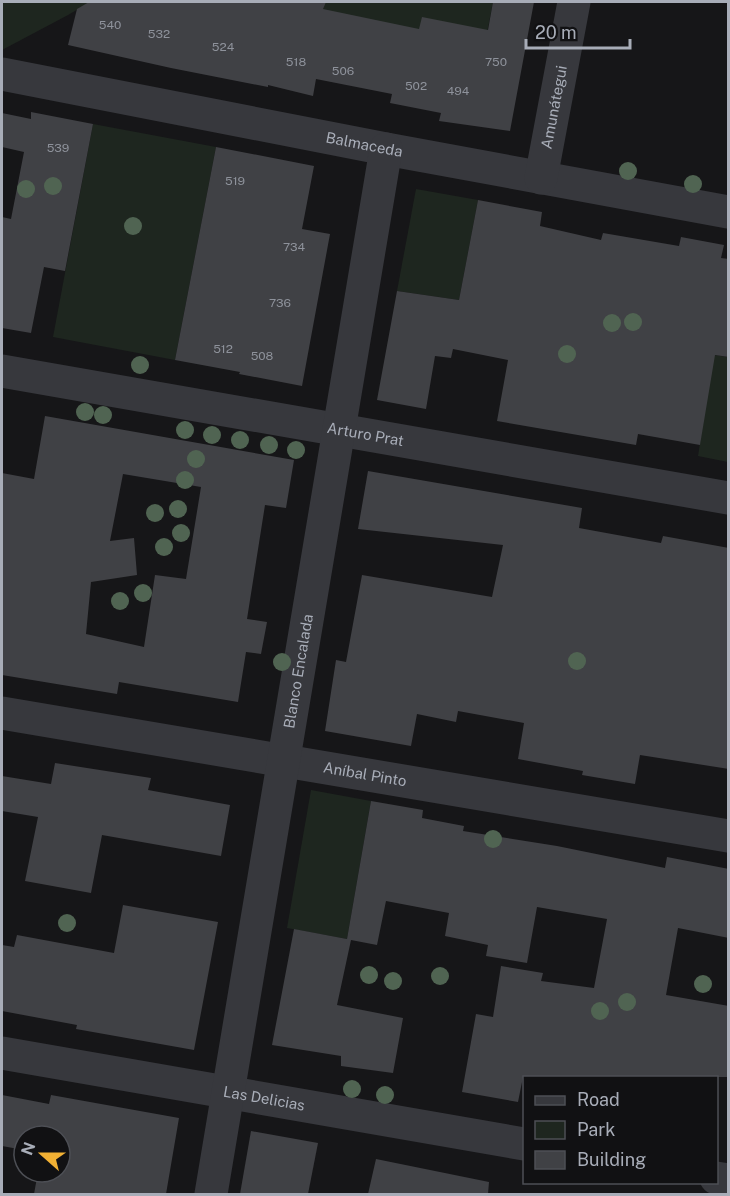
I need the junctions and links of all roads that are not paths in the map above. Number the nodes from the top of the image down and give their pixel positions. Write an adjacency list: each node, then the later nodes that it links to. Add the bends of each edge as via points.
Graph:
1 (574, 2): 4 (street, Amunátegui)
2 (2, 74): 3 (street, Balmaceda)
3 (386, 149): 4 (street, Balmaceda); 7 (street, Blanco Encalada)
4 (541, 178): 5 (street, Balmaceda)
5 (729, 212)
6 (2, 371): 7 (street, Arturo Prat)
7 (339, 430): 8 (street, Arturo Prat); 10 (street, Blanco Encalada)
8 (729, 498)
9 (2, 713): 10 (street, Aníbal Pinto)
10 (284, 761): 11 (street, Aníbal Pinto); 13 (street, Blanco Encalada)
11 (729, 836)
12 (2, 1053): 13 (street, Las Delicias)
13 (228, 1093): 14 (street, Las Delicias); 15 (street, Blanco Encalada)
14 (523, 1144)
15 (211, 1194)

